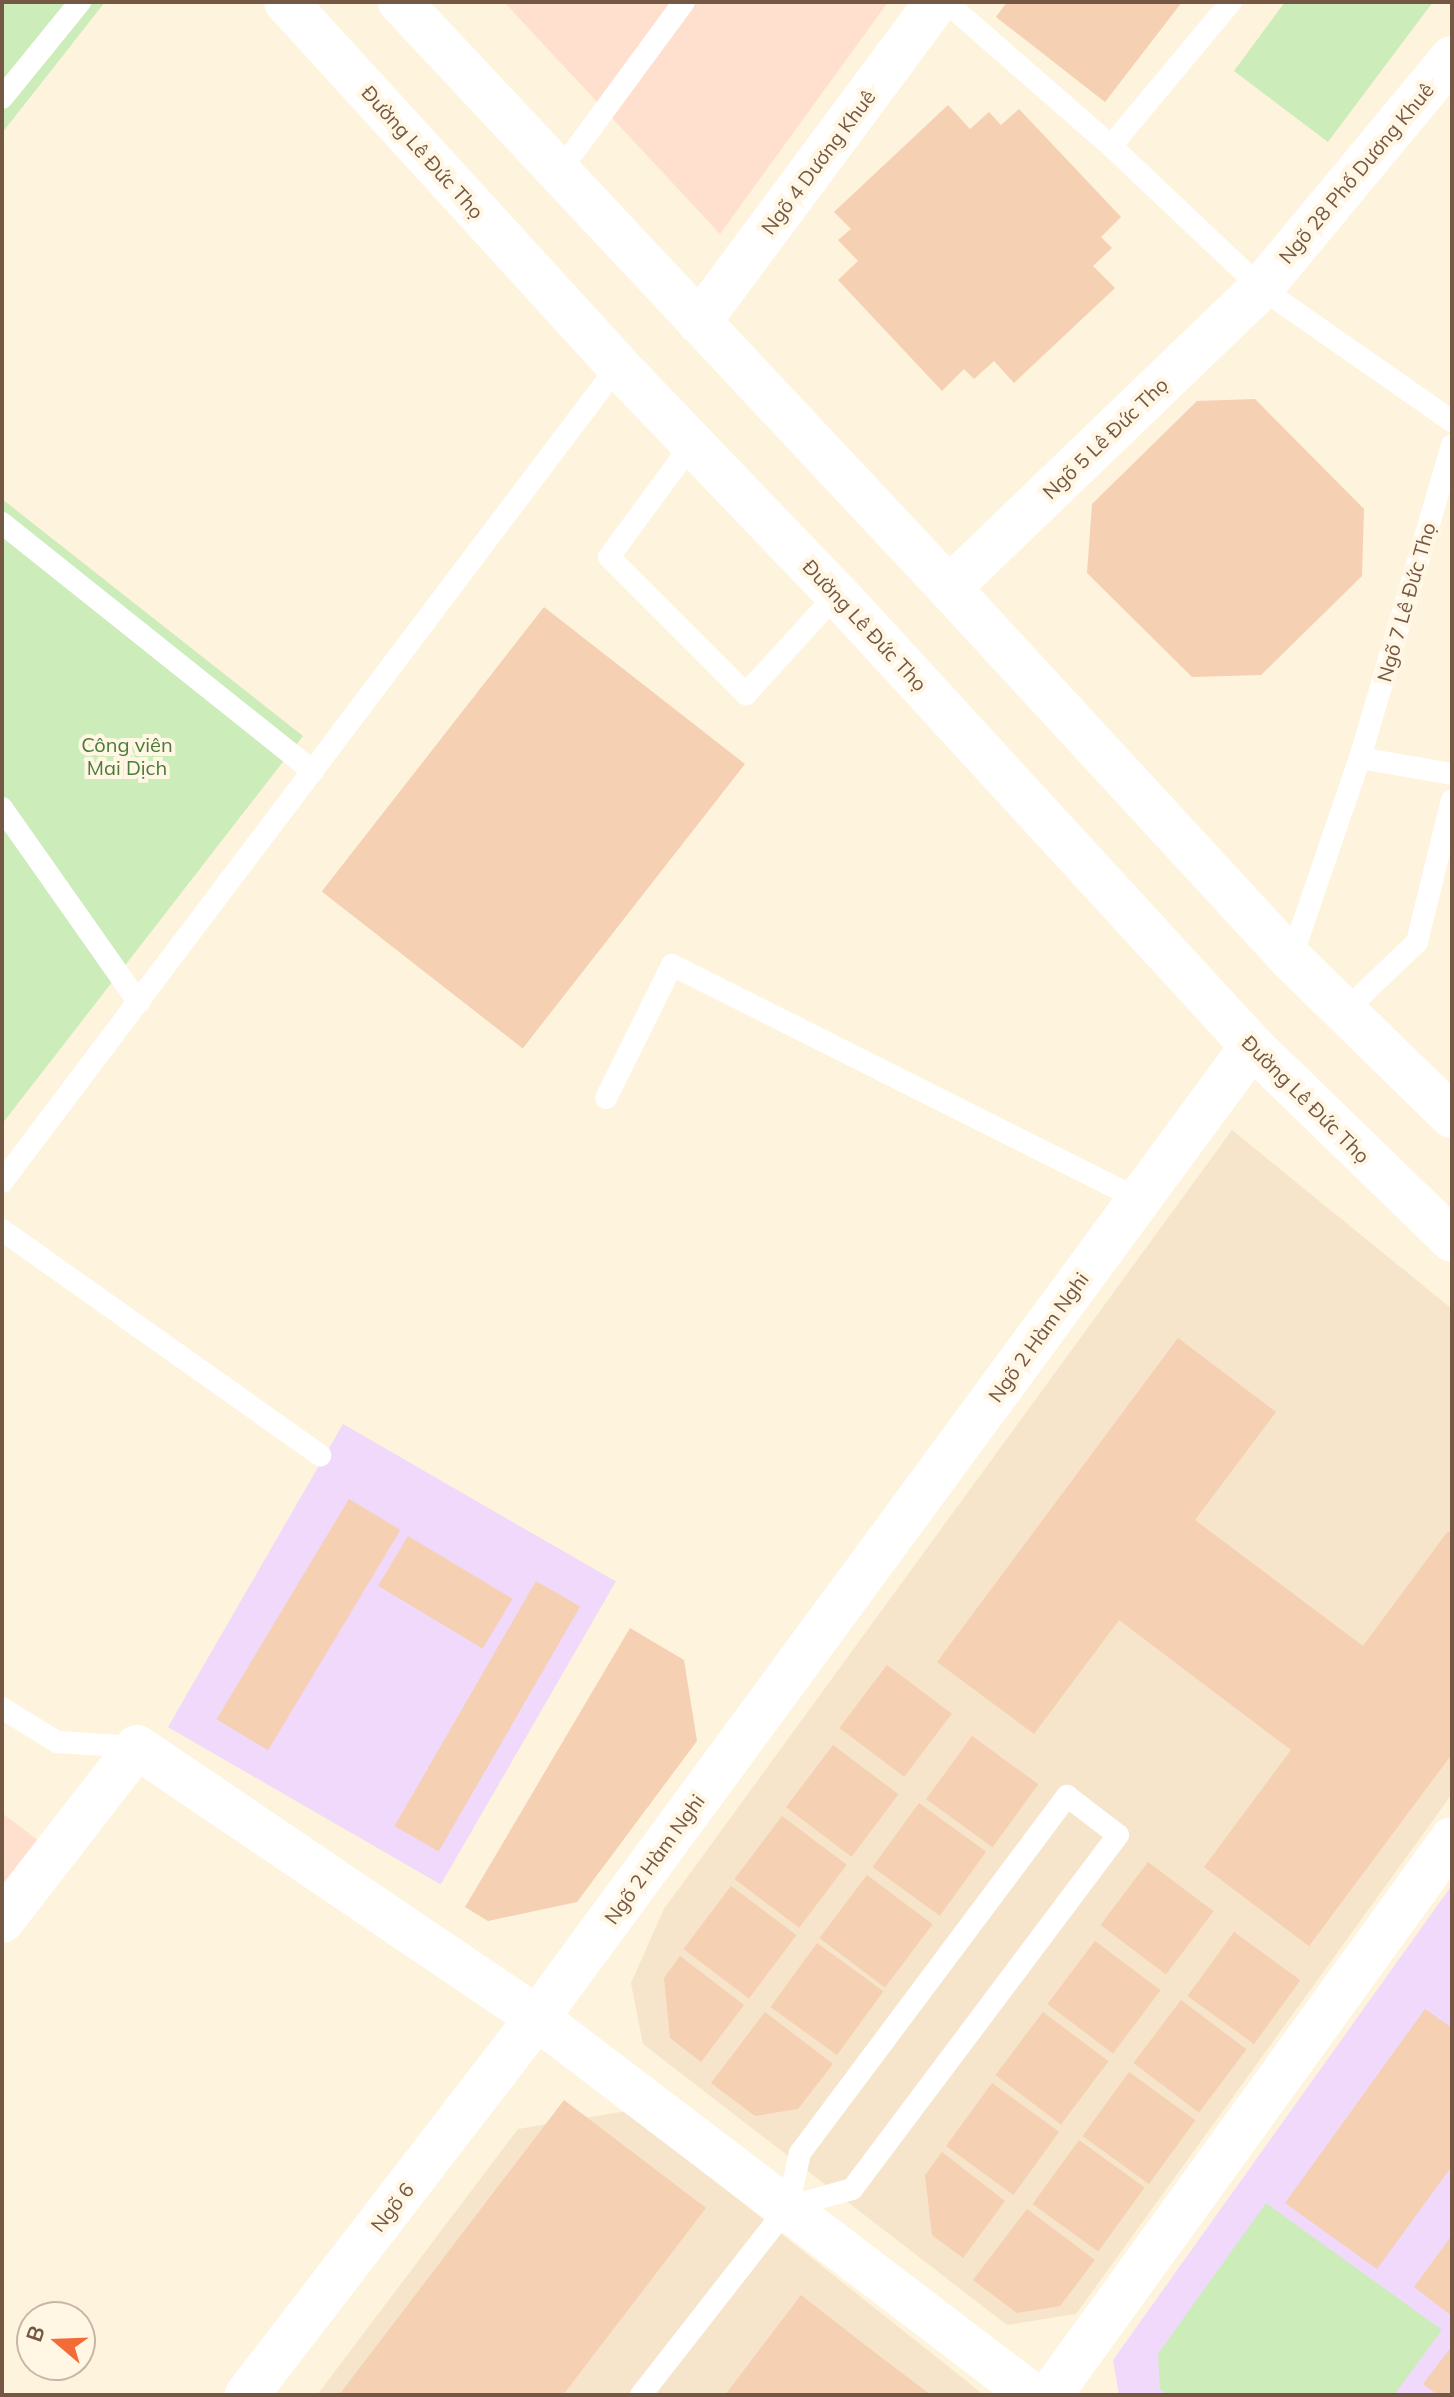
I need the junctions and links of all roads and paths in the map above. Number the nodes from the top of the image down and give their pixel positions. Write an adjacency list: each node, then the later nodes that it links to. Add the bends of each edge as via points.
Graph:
1 (80, 2): 9 (lane)
2 (286, 2): 14 (street, Đường Lê Đức Thọ)
3 (400, 2): 11 (street)
4 (684, 2): 11 (lane)
5 (937, 2): 13 (street, Ngõ 4 Dương Khuê)
6 (946, 2): 10 (lane)
7 (1231, 2): 10 (lane)
8 (1452, 58): 12 (street, Ngõ 28 Phố Dương Khuê)
9 (2, 98)
10 (1111, 146): 12 (lane)
11 (559, 172): 13 (street)
12 (1261, 288): 15 (lane); 19 (street, Ngõ 5 Lê Đức Thọ)
13 (699, 322): 19 (street)
14 (618, 366): 16 (street, Đường Lê Đức Thọ); 22 (lane)
15 (1452, 421)
16 (692, 444): 20 (street, Đường Lê Đức Thọ); 20 (lane, via 609,557 746,694)
17 (1452, 445): 21 (lane, Ngõ 7 Lê Đức Thọ)
18 (2, 523): 22 (lane)
19 (949, 588): 26 (street)
20 (837, 594): 29 (street, Đường Lê Đức Thọ)
21 (1360, 758): 23 (lane); 26 (lane, Ngõ 7 Lê Đức Thọ)
22 (313, 771): 27 (lane)
23 (1452, 774)
24 (1452, 800): 28 (lane, via 1417,942)
25 (2, 808): 27 (lane)
26 (1291, 959): 28 (street)
27 (139, 1003): 32 (lane)
28 (1344, 1012): 31 (street)
29 (1252, 1046): 33 (street, Ngõ 2 Hàm Nghi); 35 (street, Đường Lê Đức Thọ)
30 (606, 1098): 33 (lane, via 672,965)
31 (1452, 1116)
32 (2, 1182)
33 (1140, 1200): 41 (street, Ngõ 2 Hàm Nghi)
34 (2, 1230): 36 (lane)
35 (1452, 1240)
36 (320, 1455)
37 (2, 1708): 38 (lane, via 57,1742)
38 (137, 1747): 40 (street); 41 (street)
39 (1452, 1839): 43 (street)
40 (2, 1921)
41 (537, 2018): 42 (street); 44 (street, Ngõ 6)
42 (788, 2207): 42 (lane, via 800,2153 1067,1796 1118,1835 852,2189); 43 (street); 45 (lane)
43 (1029, 2393)
44 (247, 2395)
45 (641, 2395)

